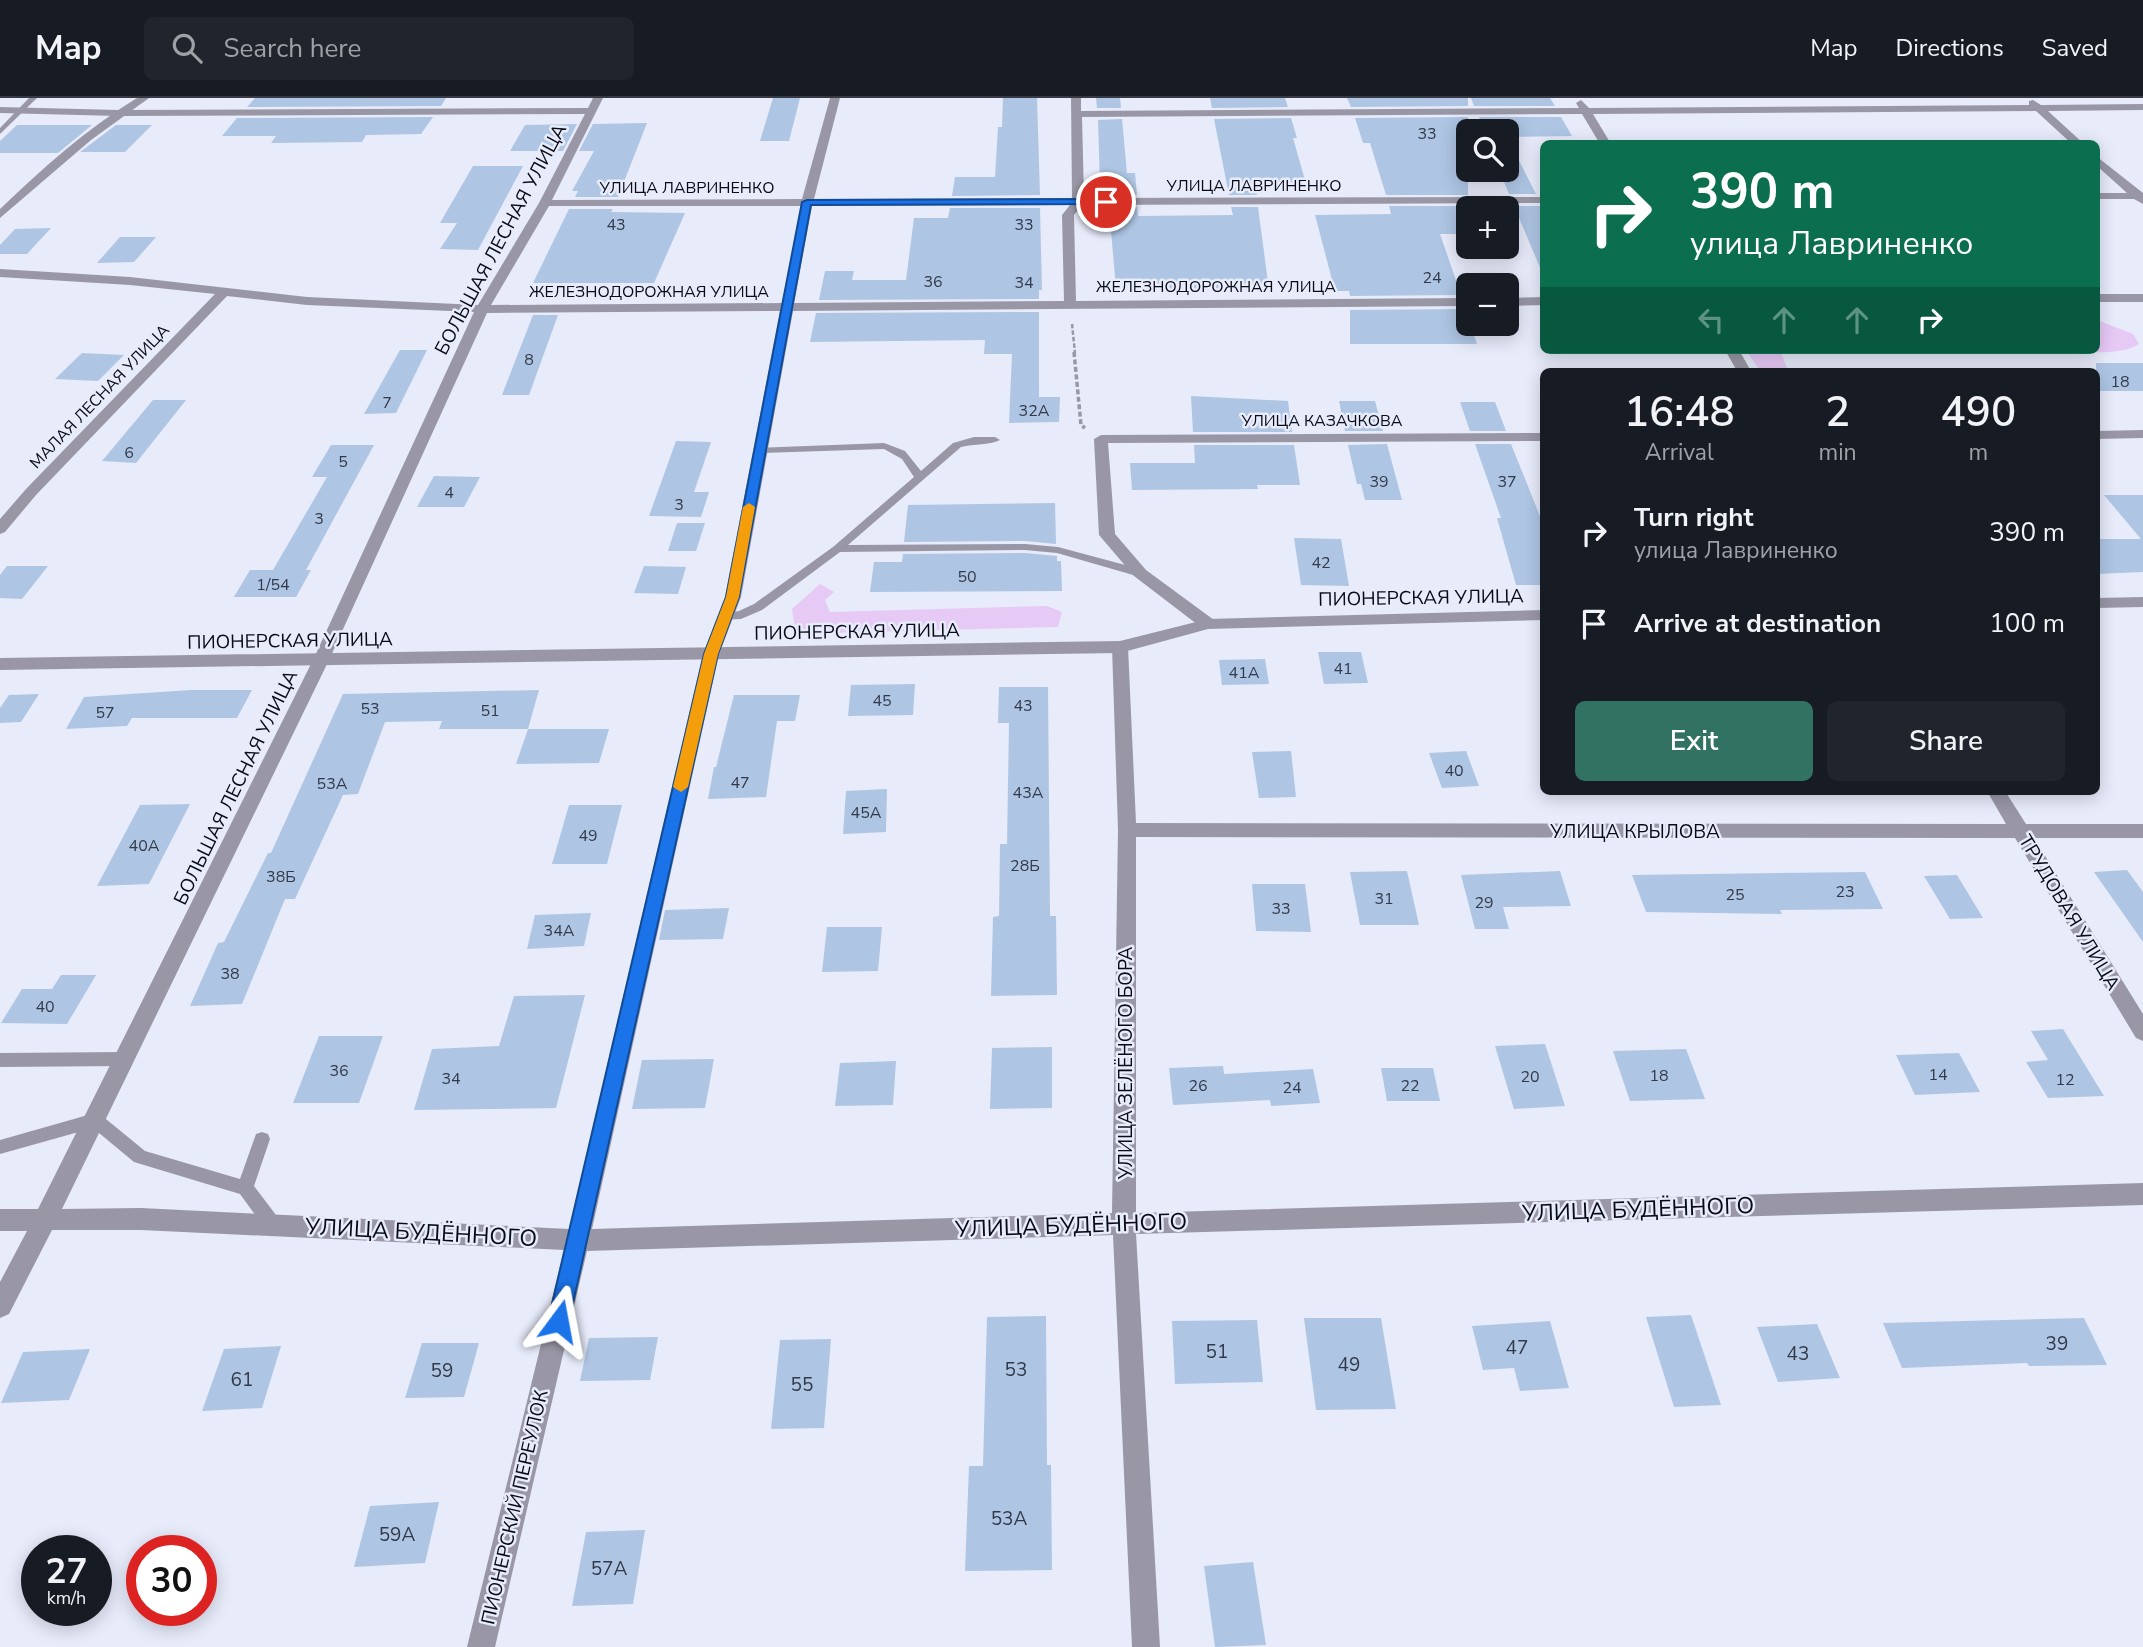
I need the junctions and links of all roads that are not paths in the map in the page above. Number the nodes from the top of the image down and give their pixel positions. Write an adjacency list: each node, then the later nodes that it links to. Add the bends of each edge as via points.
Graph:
1 (33, 98): 12 (lane)
2 (144, 98): 15 (street)
3 (363, 98): 14 (street)
4 (835, 98): 24 (street, ПИОНЕРСКИЙ ПЕРЕУЛОК)
5 (1076, 98): 16 (street)
6 (1578, 98): 13 (street)
7 (2027, 98): 9 (street)
8 (595, 104): 14 (street); 26 (street, БОЛЬШАЯ ЛЕСНАЯ УЛИЦА)
9 (2038, 107): 10 (street); 13 (street); 19 (street)
10 (2143, 107)
11 (0, 110): 12 (street)
12 (24, 110): 15 (street); 17 (lane)
13 (1587, 111): 16 (street); 18 (street)
14 (352, 112): 15 (street)
15 (118, 113): 27 (street, via 66,153)
16 (1076, 114): 25 (street)
17 (0, 132)
18 (1604, 140)
19 (2075, 140)
20 (2100, 162): 22 (street)
21 (2100, 196): 22 (street)
22 (2141, 198)
23 (1540, 200): 25 (street, УЛИЦА ЛАВРИНЕНКО)
24 (807, 202): 25 (street, УЛИЦА ЛАВРИНЕНКО); 26 (street, УЛИЦА ЛАВРИНЕНКО); 36 (street, ПИОНЕРСКИЙ ПЕРЕУЛОК)
25 (1079, 202): 35 (street, via 1069,215)
26 (545, 203): 37 (street, БОЛЬШАЯ ЛЕСНАЯ УЛИЦА)
27 (0, 215)
28 (0, 273): 29 (street, ЖЕЛЕЗНОДОРОЖНАЯ УЛИЦА)
29 (226, 290): 37 (street, ЖЕЛЕЗНОДОРОЖНАЯ УЛИЦА, via 307,301); 44 (street, МАЛАЯ ЛЕСНАЯ УЛИЦА)
30 (2100, 298): 31 (street)
31 (2143, 298)
32 (1540, 301): 34 (street)
33 (1456, 302): 35 (street, ЖЕЛЕЗНОДОРОЖНАЯ УЛИЦА)
34 (1519, 302)
35 (1070, 305): 36 (street, ЖЕЛЕЗНОДОРОЖНАЯ УЛИЦА)
36 (786, 308): 37 (street, ЖЕЛЕЗНОДОРОЖНАЯ УЛИЦА); 42 (street, ПИОНЕРСКИЙ ПЕРЕУЛОК)
37 (482, 309): 54 (street, БОЛЬШАЯ ЛЕСНАЯ УЛИЦА)
38 (2143, 434): 39 (street)
39 (2100, 435)
40 (1540, 437): 46 (street, УЛИЦА КАЗАЧКОВА, via 1101,439 1107,535)
41 (995, 440): 43 (lane, via 957,445)
42 (760, 450): 43 (lane, via 884,446 906,456); 50 (street, ПИОНЕРСКИЙ ПЕРЕУЛОК, via 733,597)
43 (919, 477): 45 (lane)
44 (0, 529)
45 (837, 549): 46 (lane, via 1025,547 1058,550); 50 (lane, via 758,607)
46 (1140, 573): 51 (street)
47 (2143, 602): 48 (street)
48 (2100, 603)
49 (1540, 615): 51 (street, ПИОНЕРСКАЯ УЛИЦА)
50 (725, 617): 53 (street, ПИОНЕРСКИЙ ПЕРЕУЛОК)
51 (1208, 624): 52 (street, ПИОНЕРСКАЯ УЛИЦА)
52 (1120, 647): 53 (street, ПИОНЕРСКАЯ УЛИЦА); 57 (street, УЛИЦА ЗЕЛЁНОГО БОРА)
53 (711, 654): 54 (street, ПИОНЕРСКАЯ УЛИЦА); 72 (street, ПИОНЕРСКИЙ ПЕРЕУЛОК)
54 (321, 660): 55 (street, ПИОНЕРСКАЯ УЛИЦА); 61 (street, БОЛЬШАЯ ЛЕСНАЯ УЛИЦА)
55 (0, 664)
56 (1998, 795): 59 (street, ТРУДОВАЯ УЛИЦА)
57 (1127, 830): 59 (street, УЛИЦА КРЫЛОВА); 70 (street, УЛИЦА ЗЕЛЁНОГО БОРА)
58 (2143, 831): 59 (street, УЛИЦА КРЫЛОВА)
59 (2022, 833): 60 (street, ТРУДОВАЯ УЛИЦА)
60 (2143, 1032)
61 (125, 1059): 62 (lane); 63 (street, БОЛЬШАЯ ЛЕСНАЯ УЛИЦА)
62 (0, 1060)
63 (95, 1120): 65 (lane); 66 (lane, via 140,1157); 69 (street, БОЛЬШАЯ ЛЕСНАЯ УЛИЦА)
64 (262, 1139): 66 (lane)
65 (0, 1147)
66 (245, 1188): 71 (lane)
67 (2143, 1194): 70 (street, УЛИЦА БУДЁННОГО)
68 (0, 1220): 69 (street, УЛИЦА БУДЁННОГО)
69 (45, 1220): 71 (street, УЛИЦА БУДЁННОГО); 73 (street, БОЛЬШАЯ ЛЕСНАЯ УЛИЦА)
70 (1124, 1224): 72 (street, УЛИЦА БУДЁННОГО); 75 (street, УЛИЦА ЗЕЛЁНОГО БОРА)
71 (273, 1225): 72 (street, УЛИЦА БУДЁННОГО)
72 (578, 1240): 74 (street, ПИОНЕРСКИЙ ПЕРЕУЛОК)
73 (0, 1306)
74 (481, 1647)
75 (1146, 1647)

